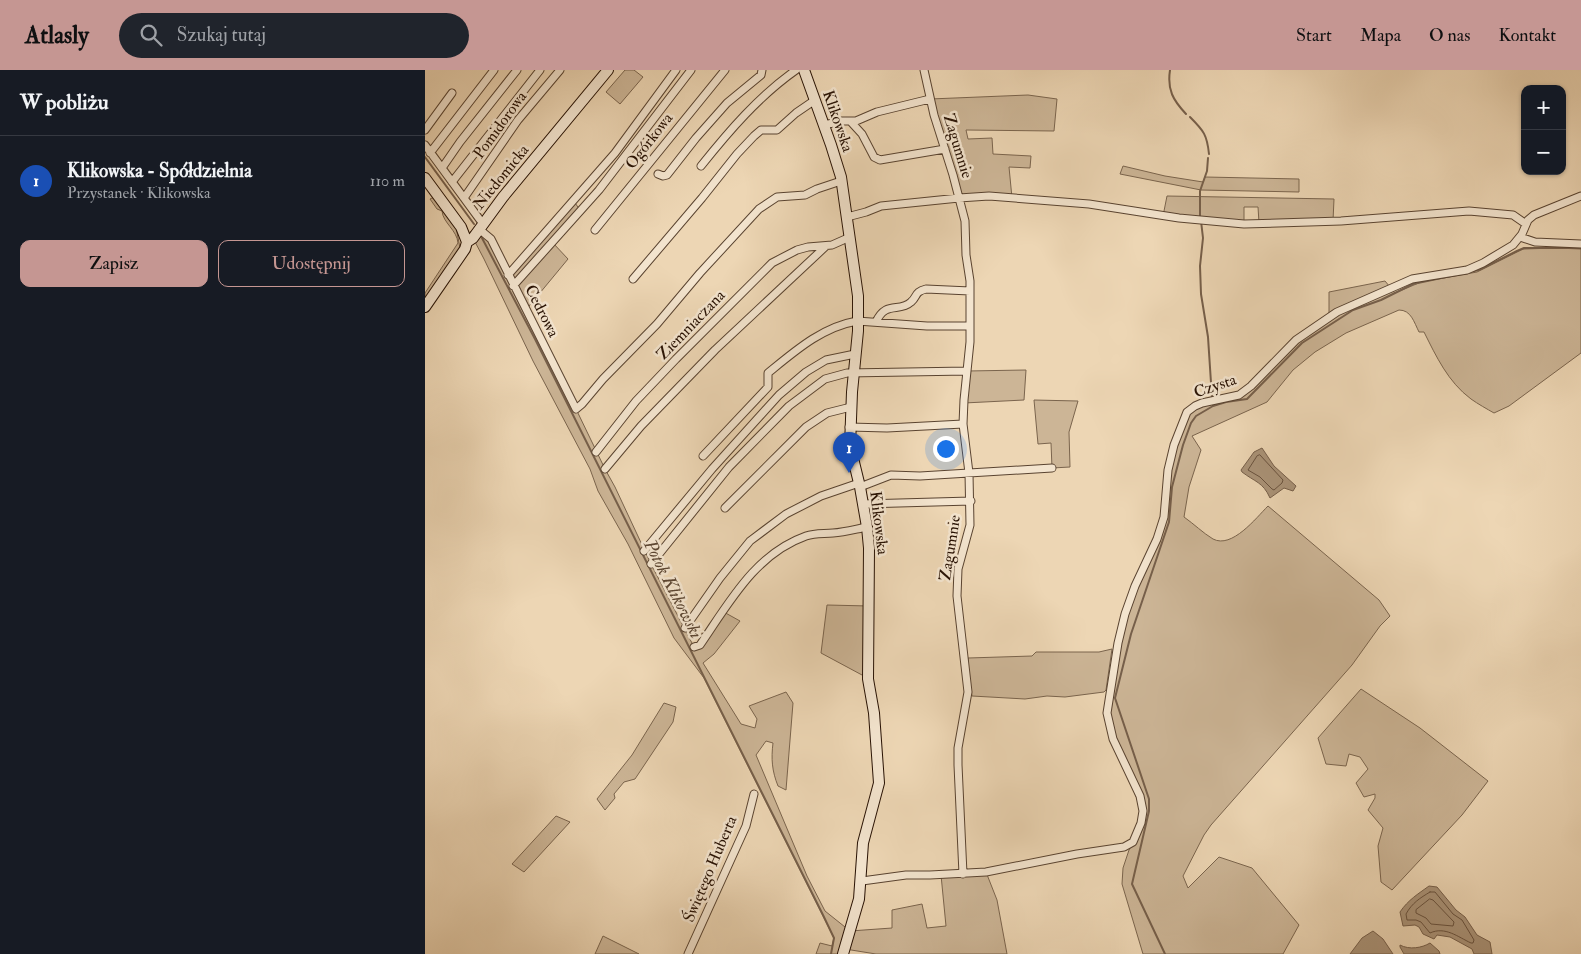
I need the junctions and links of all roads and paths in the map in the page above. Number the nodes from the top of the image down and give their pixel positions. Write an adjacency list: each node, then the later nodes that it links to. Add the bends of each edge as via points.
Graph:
1 (494, 70): 22 (street)
2 (517, 70): 24 (street)
3 (541, 70): 28 (street, Pomidorowa)
4 (560, 70): 30 (street, Pomidorowa, via 517,120)
5 (608, 70): 34 (street, Niedomicka)
6 (676, 70): 41 (street, via 615,153)
7 (691, 70): 43 (street, via 599,190)
8 (725, 70): 35 (street, Ogórkowa)
9 (768, 70): 13 (street)
10 (796, 70): 23 (street, via 738,122)
11 (804, 70): 16 (street, Klikowska)
12 (924, 70): 15 (street, Zagumnie)
13 (762, 72): 25 (street, via 727,103 667,175)
14 (452, 93): 19 (street)
15 (930, 99): 17 (street); 21 (street, Zagumnie)
16 (815, 100): 18 (street, Klikowska); 42 (street, via 777,130 761,130 754,136)
17 (851, 122): 18 (street); 21 (street, via 877,159)
18 (824, 125): 27 (street, Klikowska)
19 (425, 130)
20 (425, 145): 22 (street, Cedrowa)
21 (945, 148): 31 (street, Zagumnie)
22 (430, 153): 24 (street, Cedrowa)
23 (701, 166)
24 (442, 168): 28 (street, Cedrowa)
25 (658, 174)
26 (425, 178): 38 (street, via 461,228)
27 (841, 181): 32 (street, Klikowska); 43 (street, Cedrowa, via 805,196 777,197 759,209 576,409)
28 (452, 182): 30 (street, Cedrowa)
29 (1581, 196): 33 (street, via 1534,215)
30 (464, 198): 34 (street, Cedrowa)
31 (959, 198): 32 (street, via 881,206); 33 (street, via 1004,197 1089,204 1244,224 1341,221 1469,211 1513,215); 44 (street, Zagumnie, via 965,221)
32 (847, 217): 36 (street, Klikowska)
33 (1526, 224): 37 (street, Czysta)
34 (481, 227): 38 (street, Niedomicka); 41 (street, Cedrowa, via 491,239)
35 (595, 230)
36 (850, 237): 40 (street, Ziemniaczana); 46 (street, Klikowska, via 858,296)
37 (1520, 237): 39 (street, via 1535,242); 70 (street, Czysta, via 1513,245 1467,270 1412,279 1337,312 1296,340 1239,395 1202,403 1187,412 1174,445 1164,517 1135,586 1117,643 1107,713 1113,739 1141,796 1141,823 1133,842 1124,847)
38 (467, 242): 45 (street, Niedomicka)
39 (1581, 244)
40 (825, 246): 55 (street, Ziemniaczana, via 797,250 772,263 636,401); 58 (street, Ziemniaczana, via 715,350 641,426)
41 (508, 276): 43 (street, Cedrowa)
42 (633, 279)
43 (513, 286)
44 (969, 291): 47 (street, via 923,290 910,302 885,310); 48 (street, Zagumnie)
45 (425, 307)
46 (857, 321): 47 (street); 49 (street, Klikowska); 56 (street, via 821,333 769,373 768,387)
47 (876, 322): 48 (street)
48 (970, 326): 50 (street, Zagumnie)
49 (855, 354): 51 (street, Klikowska); 65 (street, via 826,360 779,395 712,469)
50 (967, 371): 51 (street); 53 (street, Zagumnie)
51 (853, 374): 52 (street, Klikowska); 66 (street, via 825,379 789,406 717,481)
52 (851, 407): 54 (street, Klikowska); 63 (street, via 827,413 806,427)
53 (963, 424): 54 (street); 59 (street, Zagumnie)
54 (849, 427): 60 (street, Klikowska, via 849,446)
55 (596, 452)
56 (703, 456)
57 (1052, 468): 59 (street)
58 (605, 469)
59 (969, 473): 60 (street, via 891,475); 61 (street, Zagumnie)
60 (859, 485): 62 (street, Klikowska); 67 (street, via 821,496 786,514 750,541)
61 (971, 501): 62 (street); 70 (street, Zagumnie, via 970,525 957,569 968,692 957,765)
62 (863, 504): 64 (street, Klikowska)
63 (725, 508)
64 (867, 527): 68 (street, via 807,536 781,549 739,586 700,645); 71 (street, Klikowska, via 868,679 879,783 863,843)
65 (645, 551)
66 (651, 564)
67 (685, 628)
68 (694, 647)
69 (754, 794): 72 (street, Świętego Huberta, via 746,826)
70 (963, 874): 71 (street, via 905,875)
71 (862, 881): 73 (street, Klikowska)
72 (688, 954)
73 (843, 954)

